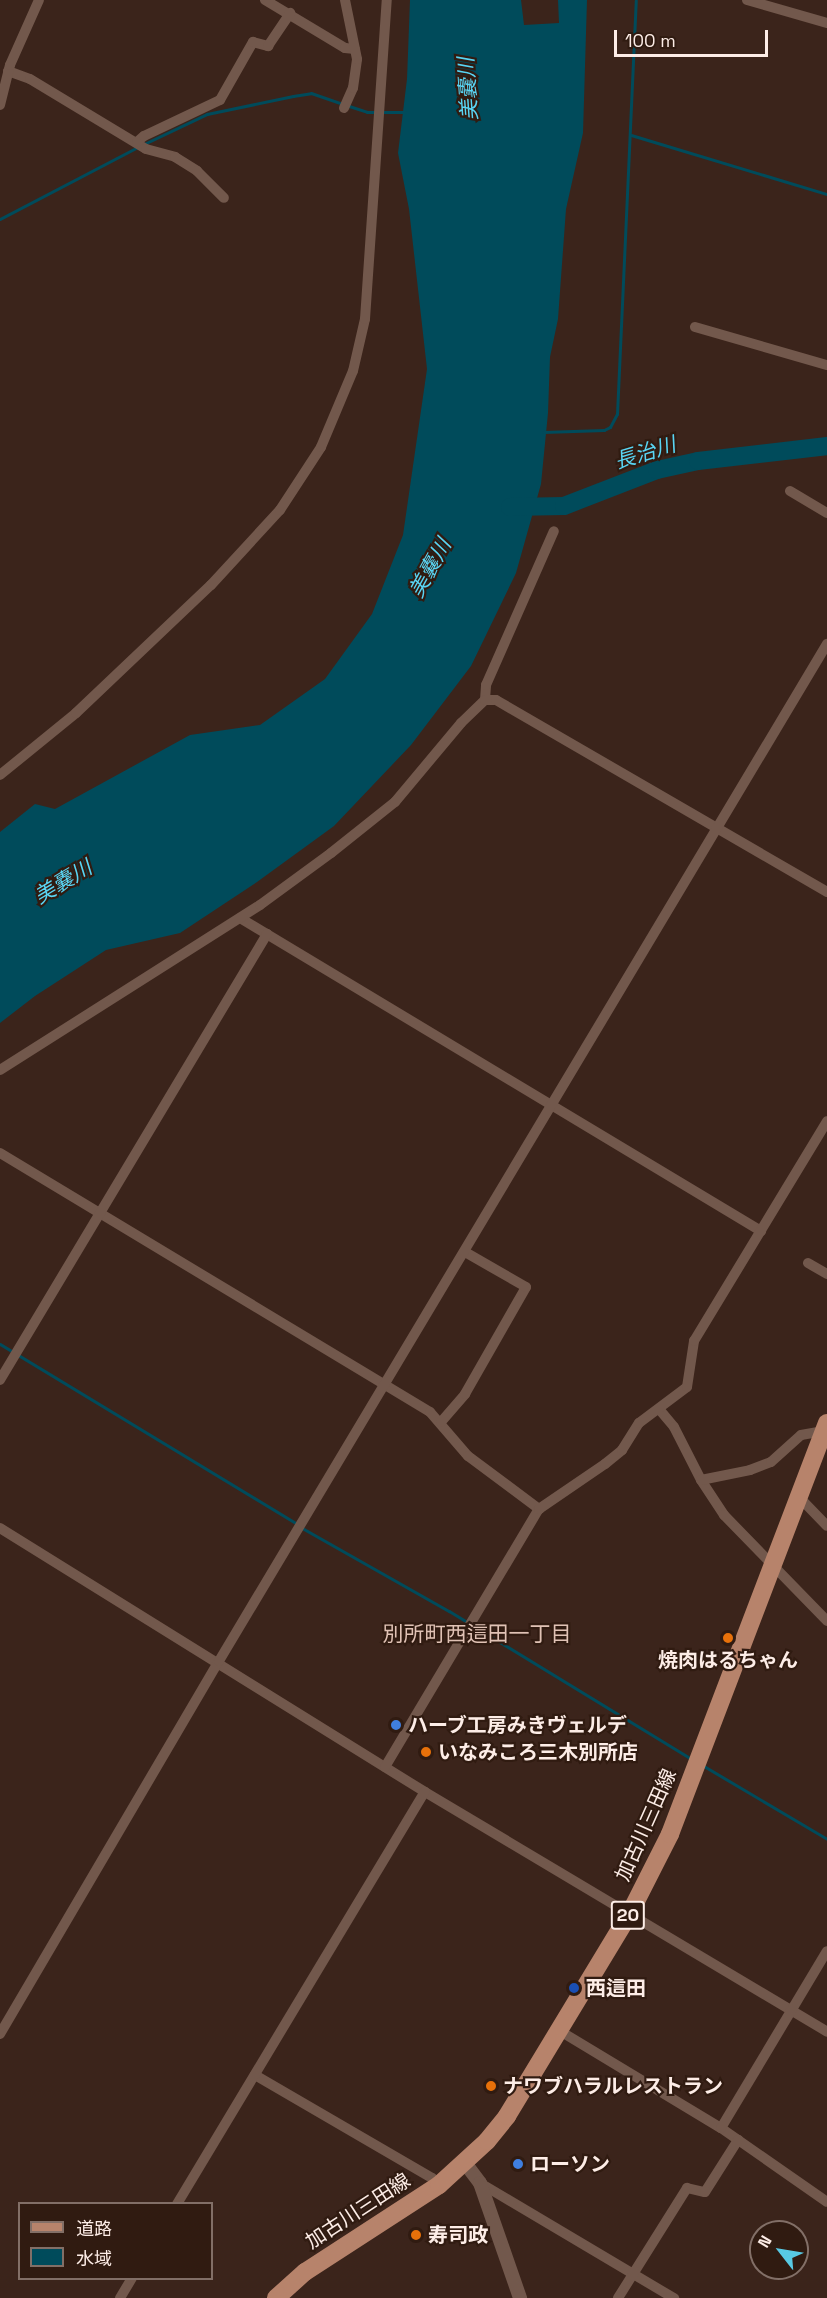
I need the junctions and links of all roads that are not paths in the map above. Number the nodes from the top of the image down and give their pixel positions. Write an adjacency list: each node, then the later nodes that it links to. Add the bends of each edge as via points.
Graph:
1 (39, 0): 9 (street)
2 (265, 0): 6 (street)
3 (345, 0): 8 (street)
4 (387, 0): 21 (street, via 365,319 353,371 321,447 280,510 211,585 75,713)
5 (747, 0): 7 (street)
6 (290, 13): 8 (street, via 345,48); 12 (street, via 268,46 253,42 220,100)
7 (827, 23)
8 (355, 49): 11 (street, via 353,88)
9 (6, 65): 10 (street); 12 (street)
10 (0, 105)
11 (344, 108)
12 (136, 142): 13 (street, via 175,157)
13 (224, 198)
14 (695, 327): 15 (street)
15 (827, 365)
16 (790, 491): 17 (street)
17 (827, 513)
18 (554, 531): 20 (street, via 486,685)
19 (827, 644): 22 (street)
20 (485, 700): 22 (street, via 496,700); 24 (street, via 395,802)
21 (0, 775)
22 (719, 828): 23 (street); 27 (street)
23 (827, 892)
24 (240, 918): 25 (street); 26 (street)
25 (267, 934): 27 (street); 30 (street)
26 (0, 1070)
27 (552, 1105): 31 (street); 32 (street)
28 (827, 1121): 31 (street)
29 (0, 1153): 30 (street)
30 (102, 1213): 35 (street); 36 (street)
31 (761, 1231): 37 (street, via 694,1341 687,1387)
32 (465, 1252): 36 (street); 38 (street, via 526,1287 465,1394)
33 (808, 1263): 34 (street)
34 (827, 1274)
35 (0, 1380)
36 (386, 1384): 38 (street); 47 (street)
37 (659, 1409): 40 (street, via 674,1427); 42 (street, via 639,1423 622,1450)
38 (441, 1422): 42 (street, via 468,1456)
39 (825, 1427): 40 (street, via 801,1435 771,1462); 41 (main road, 加古川三田線 / 20)
40 (701, 1480): 45 (street, via 724,1515)
41 (799, 1497): 43 (street); 45 (main road, 加古川三田線 / 20)
42 (538, 1509): 48 (street)
43 (827, 1526)
44 (0, 1528): 47 (street)
45 (774, 1564): 46 (street); 50 (main road, 加古川三田線 / 20, via 684,1802)
46 (827, 1621)
47 (219, 1661): 48 (street); 55 (street)
48 (385, 1767): 49 (street)
49 (425, 1792): 50 (street); 56 (street)
50 (630, 1912): 52 (street); 53 (main road, 加古川三田線 / 20)
51 (827, 1951): 52 (street)
52 (791, 2011): 54 (street); 57 (street)
53 (560, 2031): 57 (street); 59 (main road, 加古川三田線 / 20, via 507,2116)
54 (827, 2032)
55 (0, 2034)
56 (255, 2075): 61 (street); 62 (street)
57 (721, 2128): 58 (street)
58 (738, 2140): 63 (street); 64 (street, via 705,2192 687,2188)
59 (465, 2163): 60 (street); 61 (main road, 加古川三田線 / 20)
60 (480, 2183): 64 (street); 68 (street)
61 (439, 2185): 67 (main road, 加古川三田線 / 20, via 305,2272)
62 (178, 2202)
63 (827, 2202)
64 (633, 2273): 69 (street); 70 (street)
65 (131, 2280): 66 (street)
66 (120, 2298)
67 (276, 2298)
68 (520, 2298)
69 (618, 2298)
70 (674, 2298)

